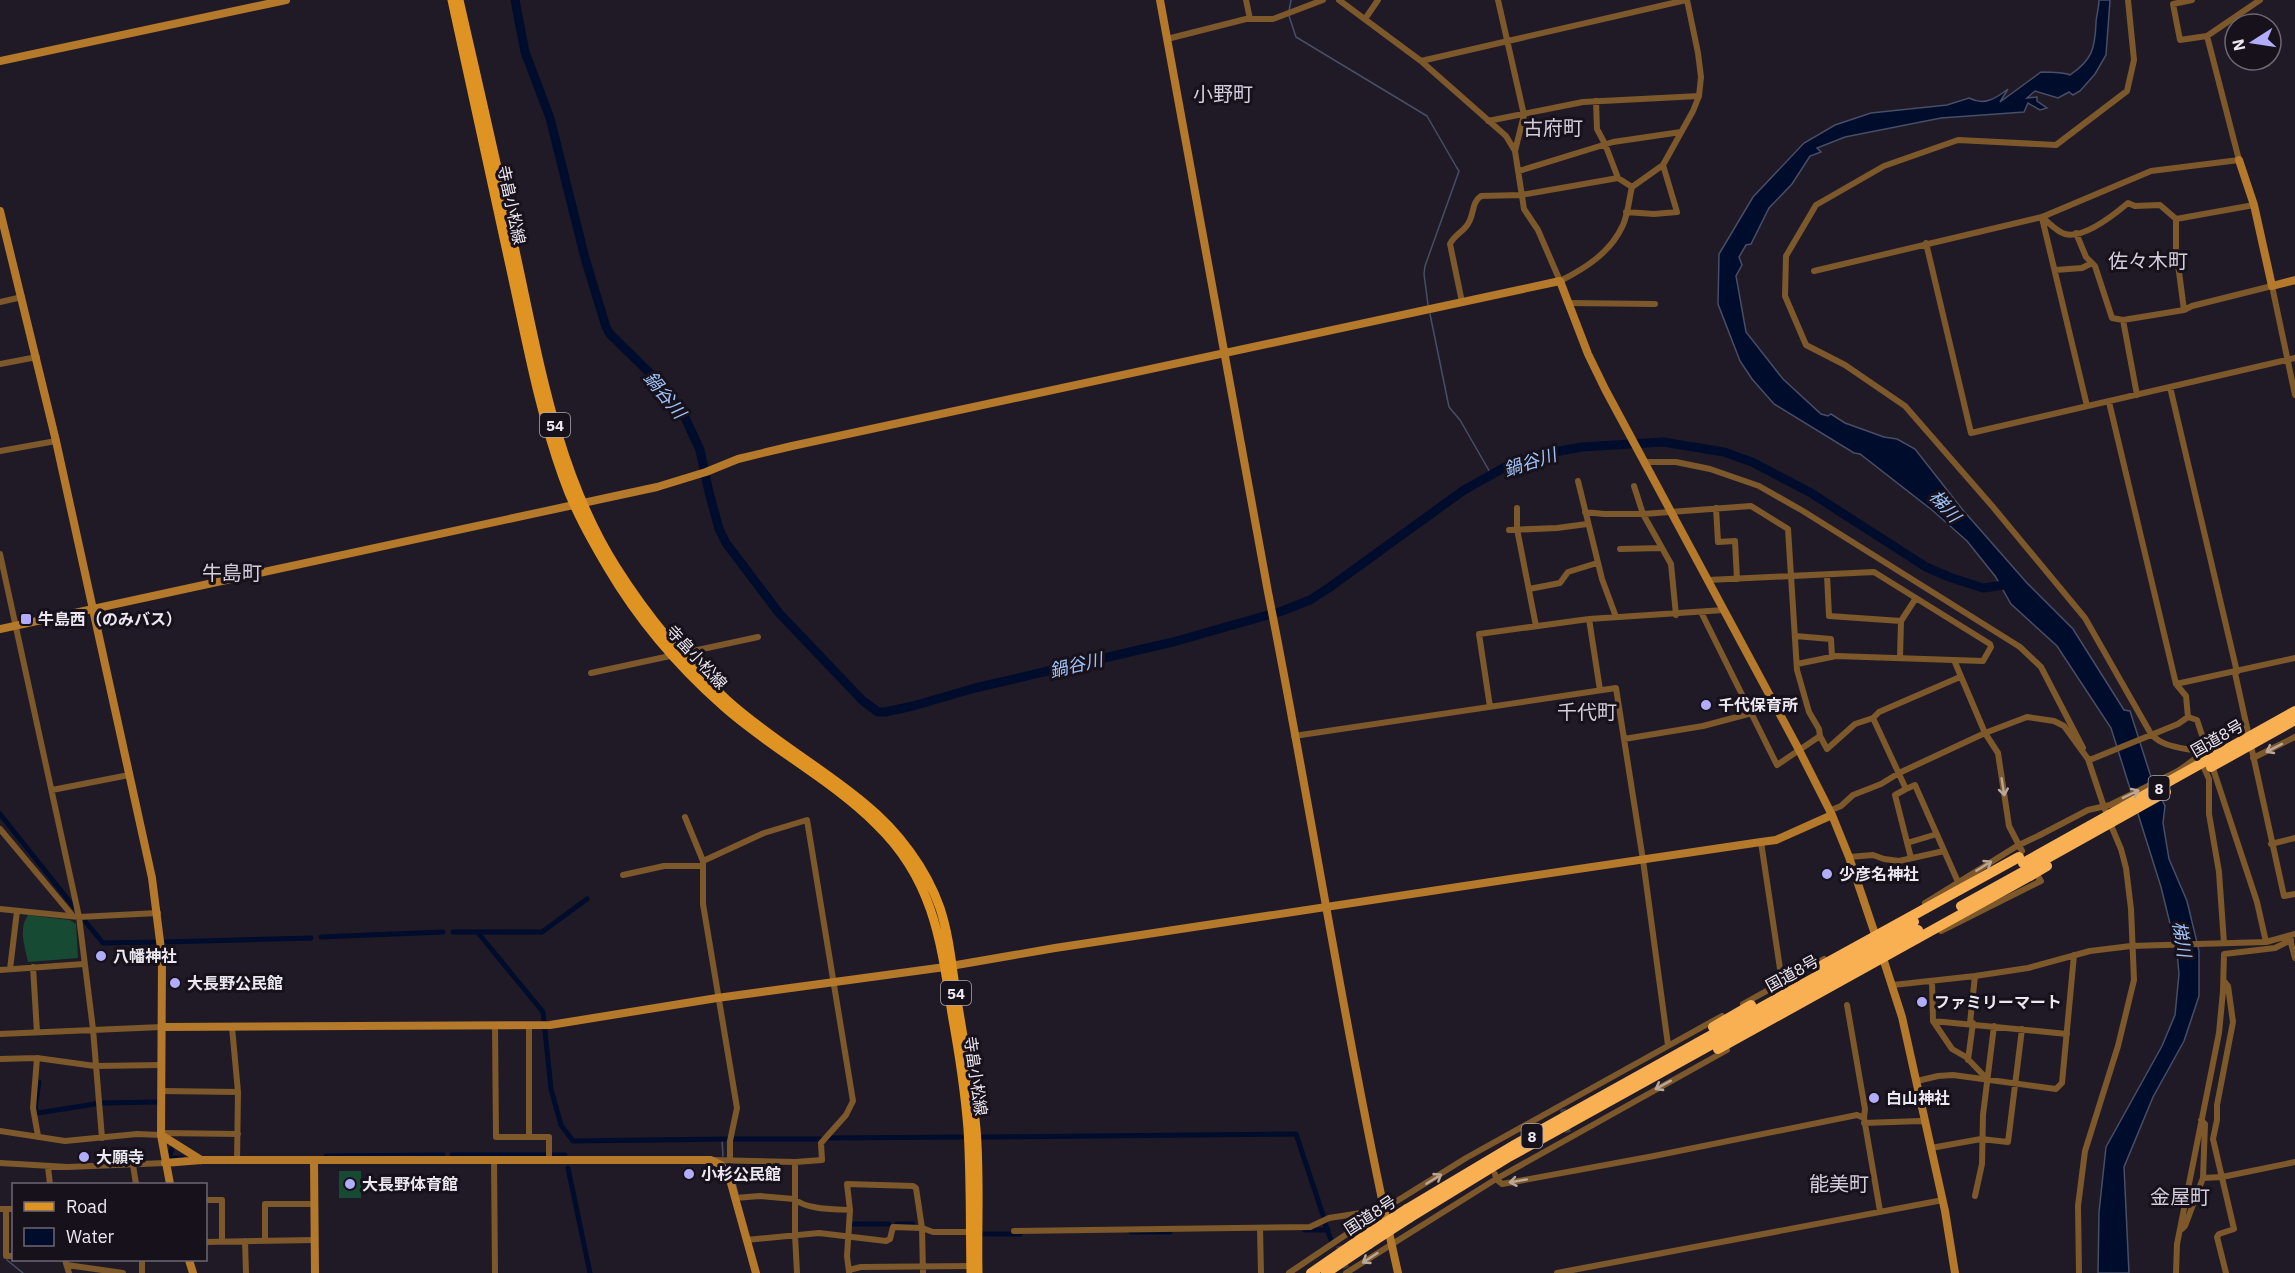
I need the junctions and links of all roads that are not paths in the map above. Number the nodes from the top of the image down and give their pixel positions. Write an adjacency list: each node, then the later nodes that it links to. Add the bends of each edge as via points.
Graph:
1 (286, 0): 19 (street)
2 (452, 0): 69 (main road, 寺畠小松線 / 54, via 539,399 563,477)
3 (459, 0): 69 (main road, 寺畠小松線 / 54, via 546,397)
4 (1160, 0): 17 (street)
5 (1246, 0): 14 (street)
6 (1323, 0): 14 (street, via 1273,19)
7 (1339, 0): 15 (street)
8 (1378, 0): 15 (street)
9 (1498, 0): 18 (street)
10 (1686, 0): 18 (street); 21 (street, via 1698,53)
11 (2128, 0): 119 (street, via 2134,60 2127,91 2056,145 1958,140 1884,166 1816,205 1786,256 1785,296 1806,345 1845,365 1905,406 1993,507 2085,618)
12 (2192, 0): 16 (street, via 2173,4 2180,40)
13 (2260, 0): 16 (street)
14 (1250, 19): 17 (street)
15 (1365, 19): 20 (street)
16 (2207, 36): 28 (street)
17 (1167, 39): 54 (street)
18 (1508, 41): 20 (street); 23 (street)
19 (0, 61)
20 (1421, 61): 24 (street)
21 (1699, 96): 22 (street); 25 (street)
22 (1596, 101): 23 (street); 26 (street, via 1597,129)
23 (1524, 115): 24 (street); 27 (street)
24 (1488, 121): 27 (street, via 1506,136)
25 (1681, 132): 26 (street); 29 (street)
26 (1605, 144): 30 (street); 31 (street)
27 (1515, 151): 30 (street)
28 (2239, 160): 34 (street); 37 (street, via 2151,171)
29 (1663, 165): 32 (street); 36 (street, via 1677,212)
30 (1519, 171): 33 (street)
31 (1618, 178): 32 (street); 33 (street)
32 (1632, 187): 36 (street)
33 (1521, 195): 45 (street, via 1524,209 1538,230); 49 (street, via 1476,199 1468,225 1454,236 1450,244)
34 (2253, 205): 38 (street); 46 (street)
35 (0, 211): 47 (street)
36 (1626, 212): 45 (street, via 1623,225 1603,254)
37 (2042, 217): 39 (street, via 2067,235); 40 (street); 42 (street)
38 (2176, 219): 39 (street, via 2160,205 2128,203 2103,224); 52 (street)
39 (2076, 233): 41 (street)
40 (1926, 243): 43 (street); 63 (street, via 1971,433)
41 (2092, 262): 42 (street, via 2082,268); 53 (street, via 2112,318)
42 (2055, 270): 63 (street)
43 (1814, 271)
44 (2295, 280): 46 (street)
45 (1560, 281): 49 (street); 50 (street)
46 (2272, 286): 52 (street); 57 (street)
47 (22, 297): 48 (street); 55 (street)
48 (0, 302)
49 (1462, 302): 54 (street)
50 (1568, 303): 51 (street); 66 (street, via 1587,354)
51 (1654, 304)
52 (2184, 310): 53 (street)
53 (2123, 320): 60 (street)
54 (1224, 353): 69 (street, via 792,446 738,459 657,487); 120 (street)
55 (37, 357): 58 (street); 64 (street)
56 (2295, 358): 57 (street)
57 (2286, 360): 59 (street); 61 (street)
58 (0, 364)
59 (2170, 387): 60 (street); 107 (street)
60 (2137, 395): 62 (street)
61 (2295, 395)
62 (2109, 402): 63 (street); 110 (street)
63 (2087, 406)
64 (56, 441): 65 (street); 89 (street)
65 (0, 451)
66 (1645, 462): 73 (street); 125 (street, via 1676,462 1710,469 1759,486 2020,647 2041,667)
67 (1578, 481): 72 (street)
68 (1634, 486): 74 (street)
69 (578, 504): 89 (street); 101 (main road, 寺畠小松線 / 54, via 609,570 644,622)
70 (1517, 508): 76 (street)
71 (1716, 508): 73 (street); 84 (street, via 1751,506 1788,529); 85 (street, via 1718,542 1735,541)
72 (1585, 512): 74 (street); 75 (street)
73 (1671, 512): 74 (street); 86 (street)
74 (1643, 514): 78 (street)
75 (1587, 524): 76 (street); 81 (street)
76 (1517, 529): 77 (street); 87 (street)
77 (1509, 530)
78 (1662, 548): 79 (street); 92 (street, via 1671,564)
79 (1620, 549)
80 (0, 554): 82 (street)
81 (1597, 563): 87 (street, via 1568,572 1560,583); 93 (street)
82 (1, 564): 96 (street)
83 (1827, 575): 84 (street); 88 (street, via 1874,572); 95 (street, via 1829,616)
84 (1790, 577): 85 (street); 99 (street)
85 (1737, 579): 86 (street)
86 (1708, 580): 90 (street)
87 (1529, 589): 97 (street)
88 (1916, 598): 95 (street); 105 (street, via 1990,644 1983,661)
89 (93, 610): 96 (street); 128 (street)
90 (1724, 610): 91 (street); 124 (street)
91 (1701, 612): 92 (street); 113 (street)
92 (1676, 615): 93 (street)
93 (1616, 617): 94 (street)
94 (1589, 619): 97 (street); 111 (street)
95 (1901, 621): 103 (street)
96 (15, 625): 98 (street); 130 (street)
97 (1536, 626): 112 (street, via 1479,634)
98 (0, 629)
99 (1795, 636): 102 (street, via 1831,639); 106 (street)
100 (758, 637): 101 (street)
101 (676, 654): 108 (street); 165 (main road, 寺畠小松線 / 54, via 728,701 865,804 896,834 922,871 940,909)
102 (1832, 657): 103 (street); 106 (street)
103 (1899, 658): 105 (street)
104 (2295, 658): 107 (street)
105 (1954, 660): 109 (street)
106 (1797, 664): 121 (street, via 1809,712)
107 (2236, 672): 110 (street); 117 (street)
108 (591, 673)
109 (1960, 677): 116 (street); 118 (street)
110 (2176, 684): 115 (street, via 2186,696)
111 (1600, 690): 112 (street); 123 (street, via 1616,688)
112 (1490, 707): 120 (street)
113 (1752, 713): 123 (street); 124 (street, via 1776,765)
114 (2293, 716): 143 (highway, 国道8号 / 8, bridge, via 2127,810)
115 (2188, 717): 119 (street); 157 (street, via 2197,720 2257,902)
116 (1873, 718): 121 (street, via 1855,724 1827,749); 127 (street)
117 (2245, 723): 126 (street); 143 (street, one-way to 117, bridge, via 2040,835 2187,765)
118 (1985, 733): 125 (street, via 2027,717 2054,721 2064,726); 127 (street); 143 (street, one-way to 143, via 1998,753 2009,826)
119 (2150, 735): 125 (street); 158 (street, via 2169,746 2192,750 2209,779)
120 (1294, 736): 148 (street)
121 (1820, 736): 124 (street)
122 (2295, 737): 126 (street, one-way to 126)
123 (1624, 739): 142 (street)
124 (1798, 748): 131 (street)
125 (2088, 757): 159 (street, via 2126,868)
126 (2253, 758): 138 (street)
127 (1899, 772): 129 (street); 131 (street, via 1853,795)
128 (129, 775): 130 (street); 151 (street)
129 (1906, 789): 134 (street, via 1915,785); 137 (street, via 1895,795)
130 (52, 790): 152 (street)
131 (1830, 813): 136 (street, via 1776,840); 140 (street)
132 (685, 817): 144 (street)
133 (0, 829): 152 (street)
134 (1937, 834): 137 (street); 139 (street)
135 (2295, 838): 138 (street)
136 (1761, 842): 142 (street); 174 (street)
137 (1907, 843): 141 (street)
138 (2271, 844): 147 (street, via 2284,896)
139 (1944, 851): 141 (street); 146 (street)
140 (1849, 857): 141 (street, via 1873,855 1899,861); 155 (street)
141 (1911, 858)
142 (1643, 860): 148 (street); 190 (street)
143 (2025, 862): 146 (street, one-way to 143); 153 (highway); 154 (highway, 国道8号 / 8); 154 (highway)
144 (703, 863): 145 (street); 173 (street, via 764,833 807,820); 176 (street, via 704,904)
145 (623, 875)
146 (1958, 882): 153 (street)
147 (2295, 894)
148 (1325, 907): 165 (street); 239 (street)
149 (0, 909): 150 (street)
150 (17, 911): 152 (street); 167 (street)
151 (158, 913): 152 (street); 183 (street)
152 (76, 916): 163 (street)
153 (1901, 921): 155 (highway)
154 (1916, 931): 161 (highway); 164 (highway, 国道8号 / 8, bridge)
155 (1875, 935): 161 (street); 164 (highway)
156 (2292, 936): 157 (street); 162 (street); 172 (street, via 2275,948 2224,954)
157 (2266, 942): 158 (street)
158 (2222, 943): 159 (street)
159 (2133, 946): 160 (street); 280 (street, via 2134,980 2089,1138 2080,1188)
160 (2074, 955): 170 (street, via 2028,968); 189 (street)
161 (1883, 957): 169 (highway); 175 (street)
162 (2295, 958)
163 (84, 964): 166 (street); 185 (street)
164 (1840, 964): 174 (street, via 1831,956); 190 (highway, 国道8号 / 8)
165 (948, 966): 173 (street); 247 (main road, 寺畠小松線 / 54, via 966,1109); 264 (main road, 寺畠小松線 / 54, via 976,1132)
166 (33, 967): 167 (street); 187 (street)
167 (10, 969): 168 (street)
168 (0, 970)
169 (1858, 971): 190 (highway, via 1734,1041); 226 (street, one-way to 226, via 1838,988)
170 (1975, 976): 171 (street); 179 (street)
171 (1932, 981): 175 (street); 178 (street)
172 (2224, 981): 203 (street, via 2219,1033); 227 (street, via 2233,1022 2213,1139)
173 (833, 982): 176 (street); 220 (street, via 853,1101 821,1143 822,1160)
174 (1782, 982): 190 (street)
175 (1893, 985): 198 (street)
176 (717, 998): 181 (street); 214 (street, via 737,1108)
177 (1846, 1005): 202 (street)
178 (1933, 1021): 179 (street); 193 (street, via 1952,1049)
179 (1971, 1023): 182 (street); 193 (street)
180 (495, 1026): 181 (street); 184 (street); 209 (street, via 496,1137)
181 (529, 1026): 209 (street)
182 (1994, 1026): 186 (street); 197 (street)
183 (162, 1027): 184 (street); 185 (street); 194 (street)
184 (232, 1027): 201 (street)
185 (93, 1029): 187 (street); 195 (street)
186 (2022, 1029): 189 (street); 199 (street)
187 (37, 1032): 188 (street)
188 (0, 1034)
189 (2067, 1034): 199 (street, via 2062,1083 2056,1089)
190 (1675, 1056): 196 (highway, 国道8号 / 8); 239 (street, one-way to 190, via 1563,1106)
191 (37, 1058): 192 (street); 195 (street); 208 (street, via 33,1108)
192 (0, 1059)
193 (1968, 1060): 197 (street)
194 (162, 1065): 195 (street); 200 (street)
195 (95, 1066): 210 (street)
196 (1660, 1069): 242 (highway, 国道8号 / 8, via 1516,1144); 242 (highway, 国道8号 / 8, via 1635,1091 1613,1099)
197 (1989, 1080): 198 (street, via 1953,1075); 199 (street); 211 (street)
198 (1917, 1081): 204 (street)
199 (2015, 1084): 211 (street, via 2008,1142)
200 (162, 1091): 201 (street); 206 (street)
201 (238, 1092): 207 (street)
202 (1864, 1120): 204 (street); 226 (street, one-way to 226, via 1857,1115 1502,1184); 241 (street)
203 (2201, 1120): 228 (street, via 2205,1124); 245 (street)
204 (1926, 1123): 212 (street)
205 (0, 1131): 208 (street)
206 (161, 1134): 207 (street); 210 (street); 215 (street); 223 (street)
207 (238, 1134): 218 (street)
208 (38, 1136): 210 (street, via 65,1141)
209 (529, 1137): 216 (street, via 549,1137)
210 (102, 1138)
211 (1981, 1139): 212 (street); 232 (street, via 1982,1164)
212 (1931, 1148): 236 (street)
213 (495, 1159): 216 (street); 219 (street); 270 (street)
214 (730, 1159): 217 (street); 220 (street)
215 (201, 1160): 218 (street); 223 (street)
216 (549, 1160): 217 (street)
217 (711, 1160): 233 (street, via 729,1176)
218 (237, 1161): 219 (street)
219 (314, 1161): 237 (street)
220 (795, 1162): 234 (street)
221 (2295, 1162): 227 (street)
222 (0, 1163): 225 (street)
223 (165, 1163): 224 (street); 231 (street)
224 (133, 1165): 225 (street); 230 (street)
225 (48, 1167): 229 (street)
226 (1496, 1176): 257 (street)
227 (2222, 1177): 228 (street); 282 (street, via 2234,1229 2217,1237)
228 (2203, 1178): 245 (street)
229 (50, 1183)
230 (136, 1183)
231 (170, 1183)
232 (1975, 1196)
233 (735, 1198): 234 (street); 252 (street)
234 (794, 1199): 240 (street, via 815,1207); 248 (street)
235 (207, 1200): 254 (street, via 222,1200)
236 (1942, 1200): 241 (street); 279 (street)
237 (314, 1204): 250 (street, via 266,1204); 251 (street)
238 (7, 1209): 258 (street, via 6,1256)
239 (1384, 1209): 244 (street, via 1329,1218 1310,1227); 257 (street); 274 (street)
240 (850, 1210): 243 (street, via 847,1184 913,1186); 249 (street)
241 (1881, 1211): 278 (street)
242 (1408, 1213): 253 (highway, 国道8号 / 8, bridge)
243 (922, 1228): 247 (street, via 933,1232); 249 (street, via 893,1227 886,1241); 262 (street)
244 (1260, 1228): 246 (street); 273 (street)
245 (2181, 1229): 281 (street)
246 (1014, 1231)
247 (970, 1232): 264 (main road, 寺畠小松線 / 54)
248 (795, 1235): 249 (street); 252 (street); 272 (street)
249 (848, 1237): 263 (street)
250 (265, 1240): 251 (street); 255 (street)
251 (315, 1240): 269 (street)
252 (746, 1240): 271 (street)
253 (1367, 1240): 275 (highway, 国道8号 / 8); 276 (highway, 国道8号 / 8)
254 (222, 1241): 255 (street); 256 (street)
255 (245, 1241): 268 (street)
256 (207, 1242)
257 (1392, 1244): 265 (street, one-way to 265); 277 (street)
258 (12, 1256)
259 (94, 1261): 261 (street)
260 (66, 1262): 261 (street); 266 (street)
261 (95, 1269): 267 (street)
262 (923, 1270): 263 (street, via 861,1267); 264 (street)
263 (849, 1271)
264 (973, 1271)
265 (1346, 1271)
266 (69, 1273)
267 (123, 1273)
268 (246, 1273)
269 (315, 1273)
270 (495, 1273)
271 (756, 1273)
272 (797, 1273)
273 (1261, 1273)
274 (1289, 1273)
275 (1311, 1273)
276 (1326, 1273)
277 (1398, 1273)
278 (1557, 1273)
279 (1955, 1273)
280 (2079, 1273)
281 (2176, 1273)
282 (2226, 1273)

